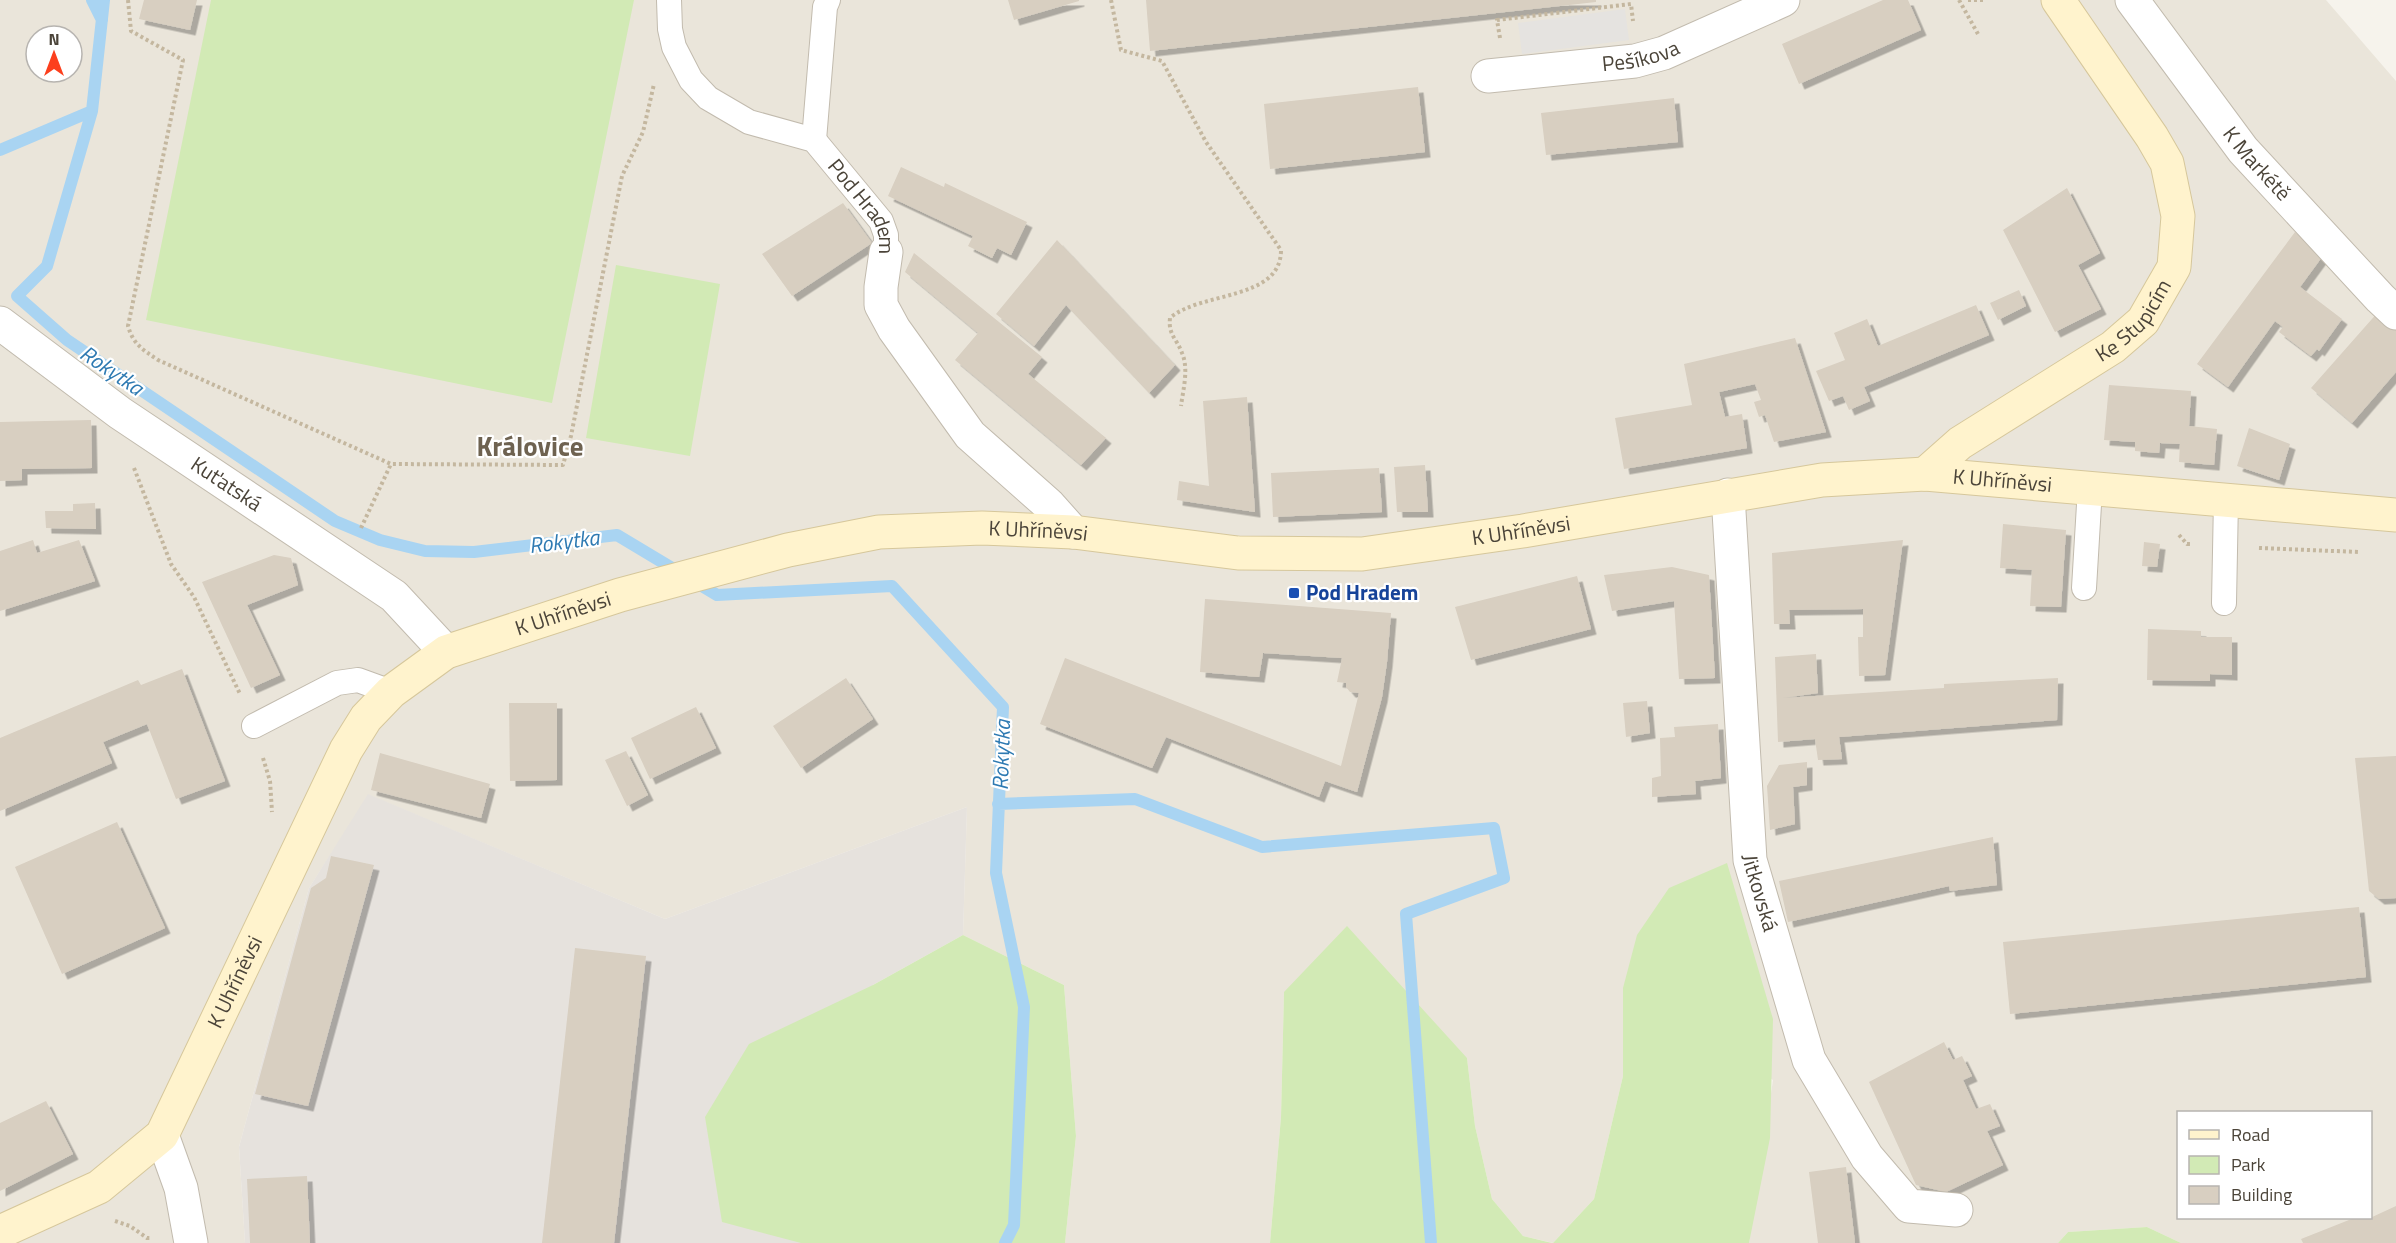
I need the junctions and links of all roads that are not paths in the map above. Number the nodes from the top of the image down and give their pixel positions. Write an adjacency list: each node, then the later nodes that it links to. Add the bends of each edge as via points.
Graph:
1 (669, 0): 7 (lane, Pod Hradem, via 674,47 691,80 708,99 749,122)
2 (828, 0): 7 (lane, Pod Hradem)
3 (2058, 0): 11 (street, Ke Stupicím, via 2167,163 2178,216 2174,267 2143,321 2113,347 1960,443)
4 (2132, 0): 9 (street, K Markétě, via 2243,150)
5 (1778, 1): 6 (street, Pešíkova, via 1664,53 1635,61)
6 (1496, 75)
7 (814, 140): 8 (lane, Pod Hradem, via 881,221)
8 (886, 252): 16 (street, Pod Hradem, via 882,305 894,329 970,435 1048,504)
9 (2396, 313)
10 (0, 323): 19 (street, Kuťatská, via 120,413 394,596)
11 (1925, 474): 12 (street, K Uhříněvsi); 13 (street, K Uhříněvsi, via 1822,480)
12 (2090, 488): 14 (street, K Uhříněvsi); 17 (lane)
13 (1728, 495): 16 (street, K Uhříněvsi, via 1362,554 1238,553); 23 (street, Jitkovská, via 1750,860 1809,1060 1867,1157 1909,1206)
14 (2226, 500): 15 (street, K Uhříněvsi); 18 (lane)
15 (2396, 515)
16 (1072, 532): 19 (street, K Uhříněvsi, via 982,528 879,532 788,550 620,595)
17 (2084, 588)
18 (2224, 603)
19 (446, 652): 20 (street, K Uhříněvsi)
20 (391, 692): 21 (lane, via 358,680 337,683); 22 (street, K Uhříněvsi, via 366,718 346,750)
21 (254, 726)
22 (162, 1136): 24 (street, K Uhříněvsi, via 99,1187); 25 (street, via 181,1188)
23 (1956, 1210)
24 (0, 1232)
25 (191, 1243)

